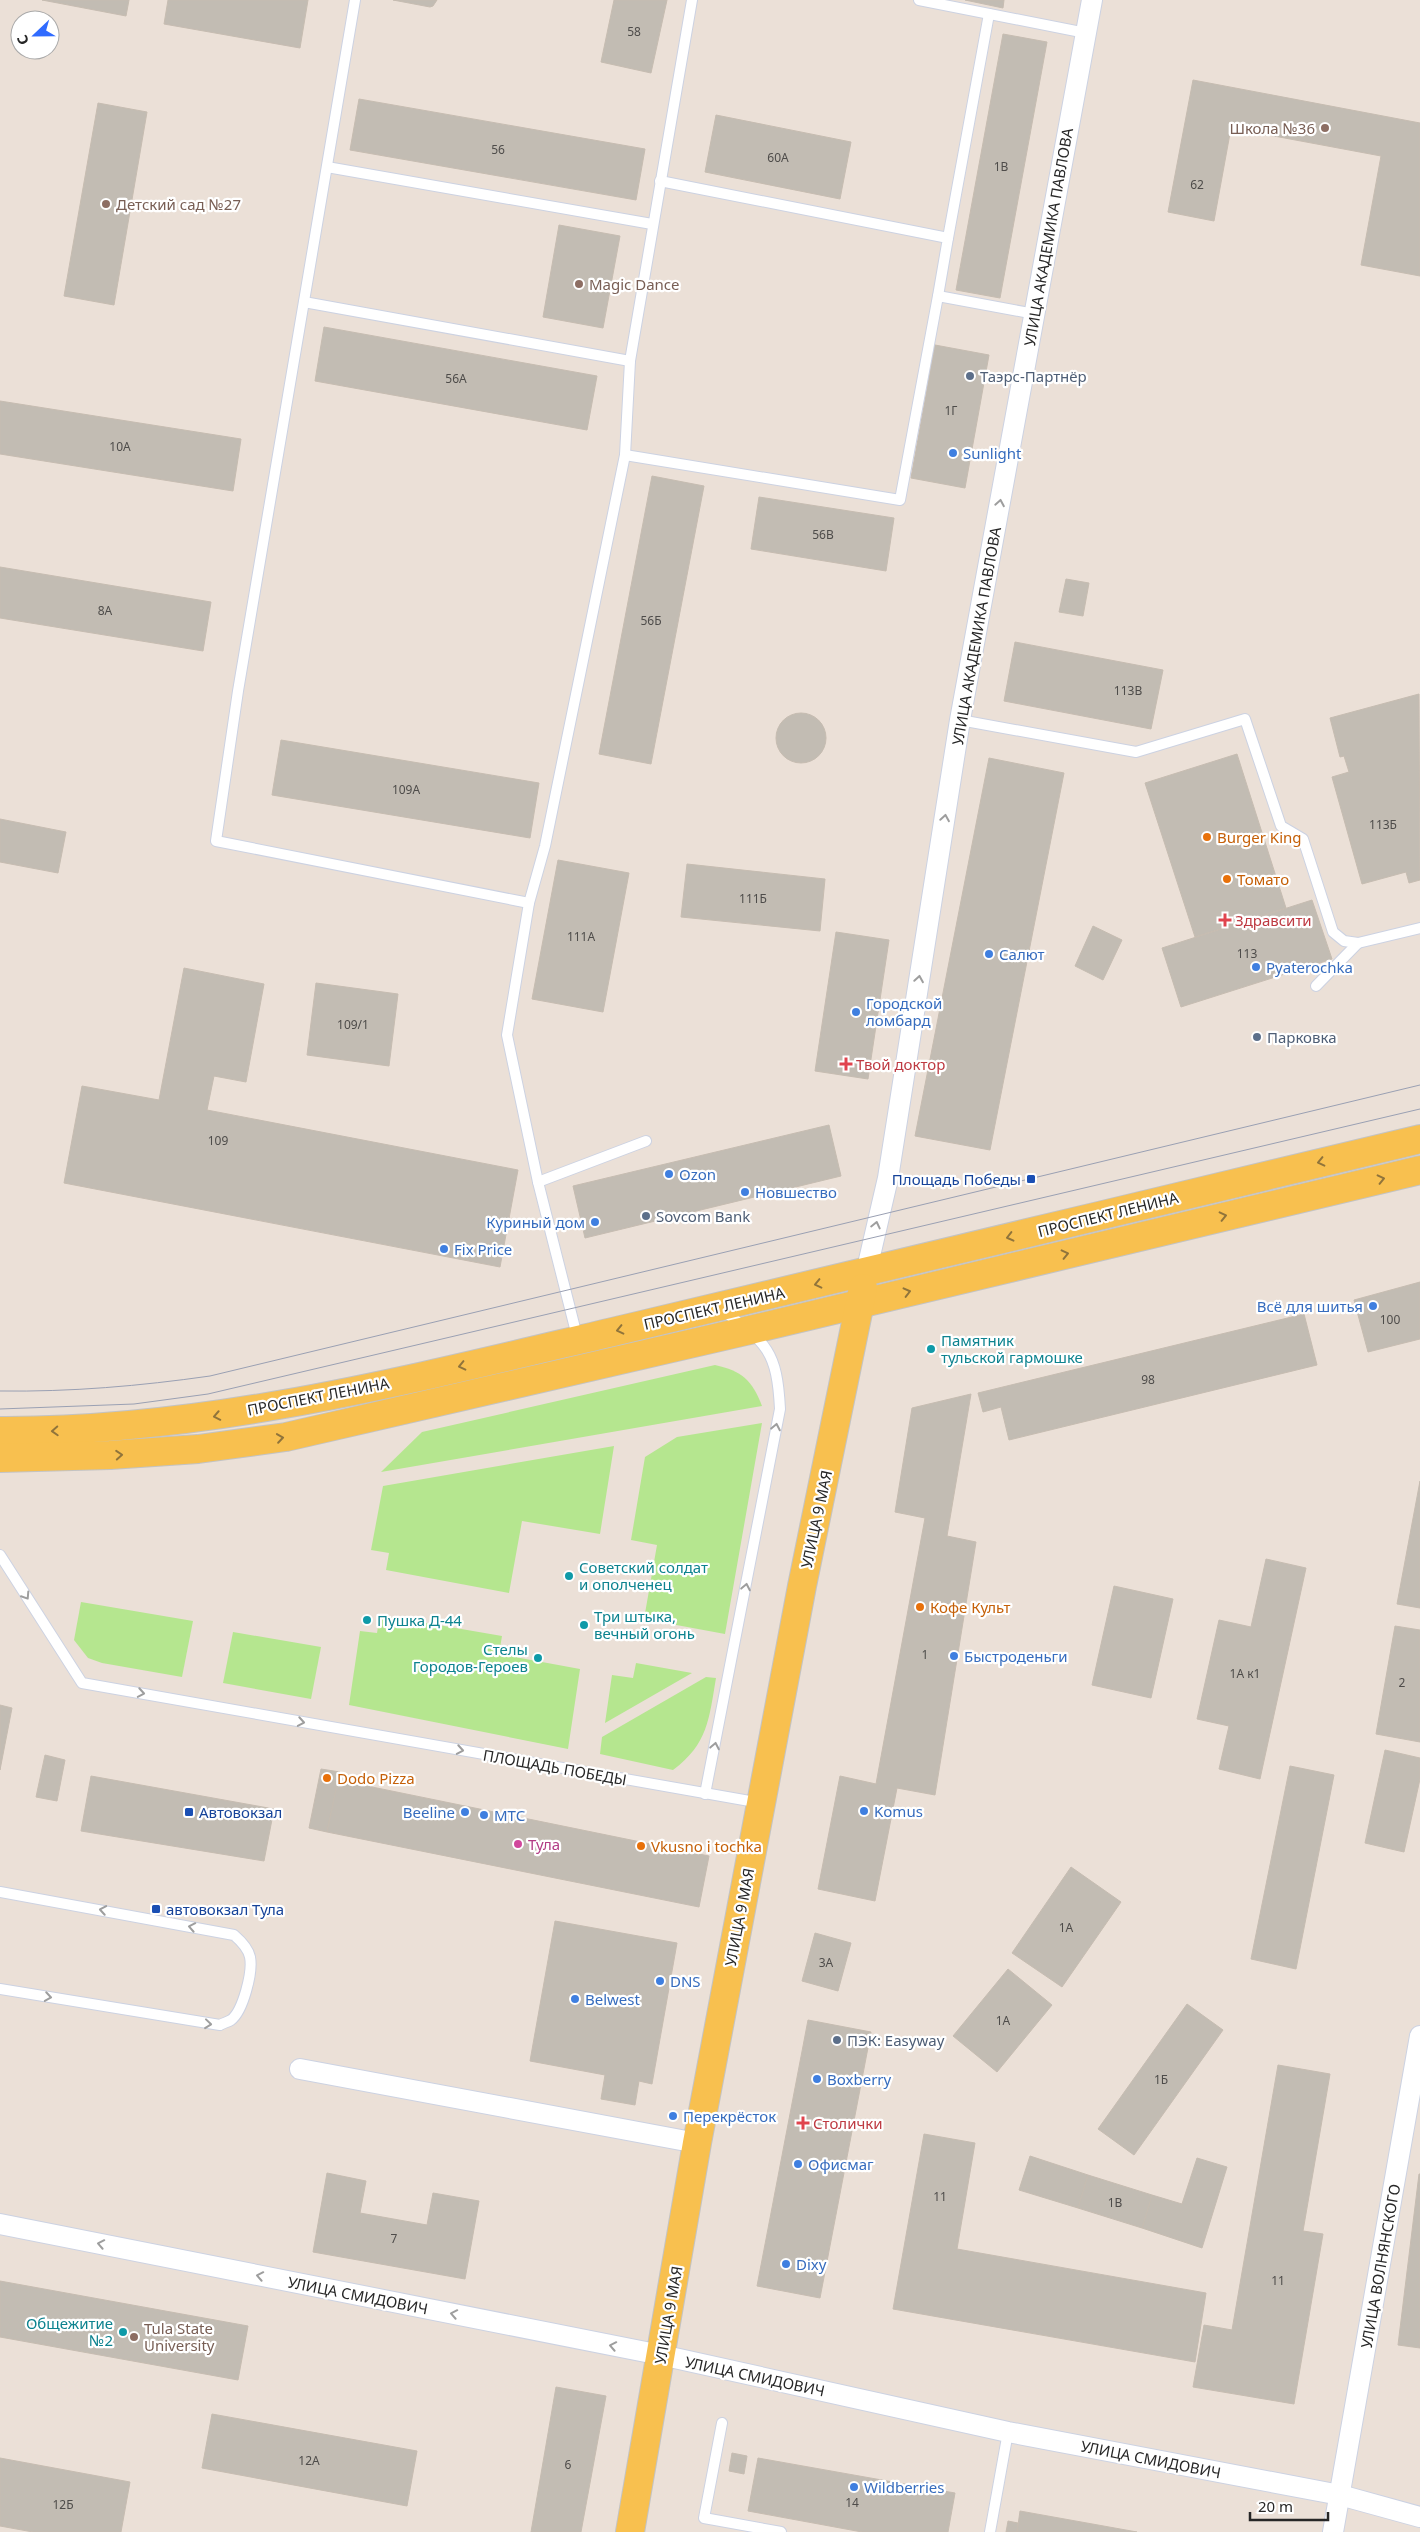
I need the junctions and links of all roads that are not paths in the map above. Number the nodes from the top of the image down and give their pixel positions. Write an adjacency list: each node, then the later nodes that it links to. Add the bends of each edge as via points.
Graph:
1 (355, 0): 7 (lane)
2 (692, 0): 8 (lane)
3 (919, 0): 5 (lane)
4 (1092, 0): 6 (street, УЛИЦА АКАДЕМИКА ПАВЛОВА)
5 (989, 14): 6 (lane); 10 (lane)
6 (1086, 34): 13 (street, УЛИЦА АКАДЕМИКА ПАВЛОВА)
7 (327, 167): 9 (lane); 12 (lane)
8 (660, 181): 9 (lane); 10 (lane)
9 (652, 224): 14 (lane)
10 (948, 238): 11 (lane)
11 (938, 296): 13 (lane); 15 (lane, via 900,500)
12 (304, 302): 14 (lane); 17 (lane, via 216,841)
13 (1035, 314): 16 (street, УЛИЦА АКАДЕМИКА ПАВЛОВА, one-way to 13)
14 (630, 360): 15 (lane)
15 (625, 455): 17 (lane, via 545,846)
16 (960, 720): 19 (lane, via 1136,752 1245,719 1281,826 1303,839 1334,932 1344,941); 25 (street, УЛИЦА АКАДЕМИКА ПАВЛОВА, one-way to 16, via 888,1178)
17 (529, 903): 24 (lane, via 507,1034)
18 (1420, 928): 19 (lane)
19 (1358, 944): 20 (lane)
20 (1316, 986)
21 (1420, 1139): 25 (main road, ПРОСПЕКТ ЛЕНИНА, one-way to 25)
22 (646, 1141): 24 (lane)
23 (1420, 1170): 26 (main road, ПРОСПЕКТ ЛЕНИНА, one-way to 23)
24 (538, 1182): 29 (lane)
25 (866, 1272): 26 (main road, УЛИЦА 9 МАЯ); 27 (main road, ПРОСПЕКТ ЛЕНИНА, one-way to 27)
26 (860, 1304): 28 (main road, ПРОСПЕКТ ЛЕНИНА); 34 (main road, УЛИЦА 9 МАЯ)
27 (719, 1307): 28 (lane); 29 (main road, ПРОСПЕКТ ЛЕНИНА, one-way to 29)
28 (750, 1330): 31 (main road, ПРОСПЕКТ ЛЕНИНА, one-way to 28, via 198,1449 286,1437); 33 (lane, one-way to 28, via 780,1409 771,1357)
29 (578, 1340): 30 (main road, ПРОСПЕКТ ЛЕНИНА, one-way to 30, via 349,1391 208,1418 55,1432)
30 (0, 1432)
31 (0, 1458)
32 (0, 1555): 33 (lane, ПЛОЩАДЬ ПОБЕДЫ, one-way to 33, via 82,1683)
33 (705, 1794): 34 (lane, ПЛОЩАДЬ ПОБЕДЫ)
34 (761, 1803): 39 (main road, УЛИЦА 9 МАЯ)
35 (0, 1892): 36 (lane, one-way to 35, via 220,2024 230,2021 240,2010 251,1964 244,1944 234,1935)
36 (0, 1989)
37 (1420, 2036): 44 (street, УЛИЦА ВОЛНЯНСКОГО)
38 (300, 2069): 39 (street)
39 (696, 2143): 41 (main road, УЛИЦА 9 МАЯ)
40 (0, 2224): 41 (street, УЛИЦА СМИДОВИЧ, one-way to 40)
41 (661, 2355): 43 (street, УЛИЦА СМИДОВИЧ); 46 (main road, УЛИЦА 9 МАЯ)
42 (722, 2422): 47 (lane, via 704,2518)
43 (1008, 2432): 44 (street, УЛИЦА СМИДОВИЧ); 48 (lane)
44 (1340, 2495): 45 (street, УЛИЦА СМИДОВИЧ); 49 (street, УЛИЦА ВОЛНЯНСКОГО)
45 (1420, 2517)
46 (630, 2532)
47 (776, 2532)
48 (990, 2532)
49 (1333, 2532)

